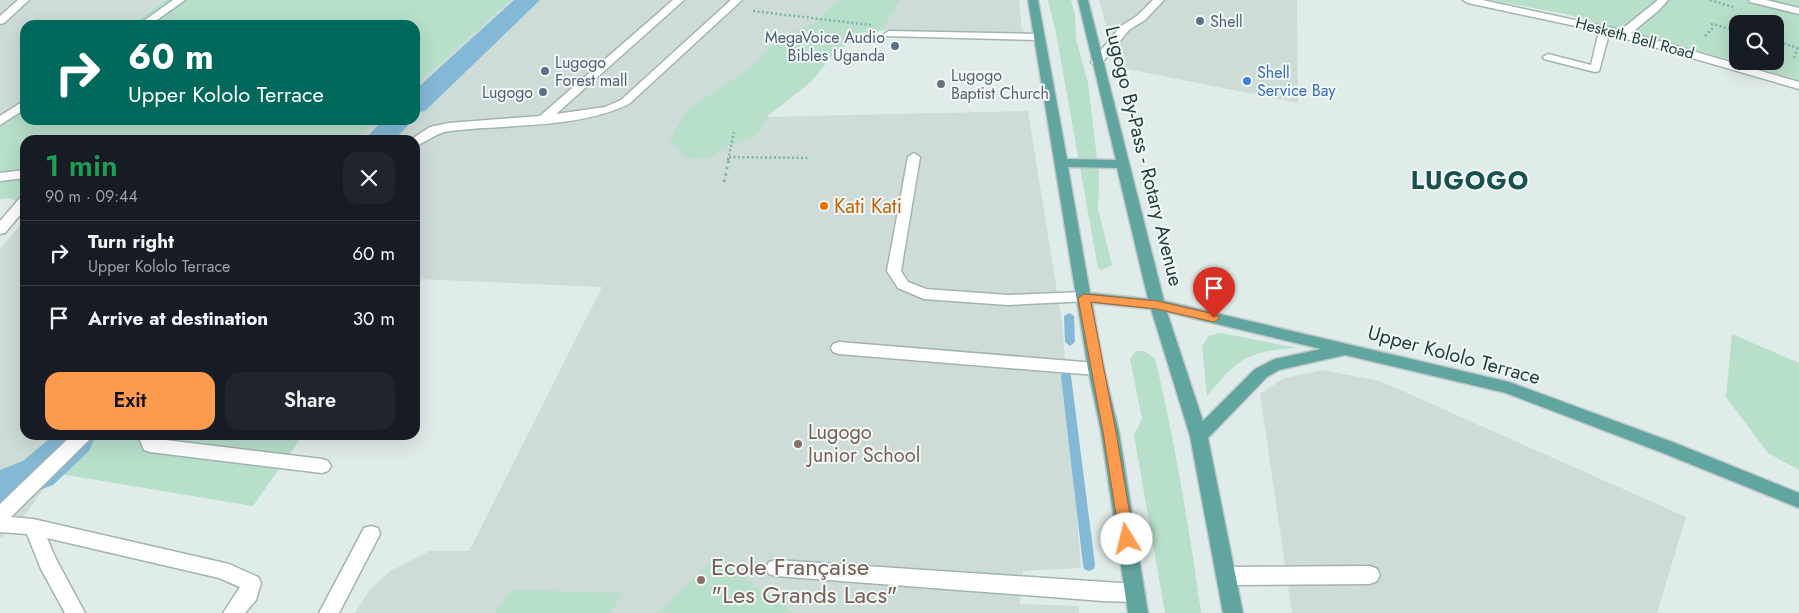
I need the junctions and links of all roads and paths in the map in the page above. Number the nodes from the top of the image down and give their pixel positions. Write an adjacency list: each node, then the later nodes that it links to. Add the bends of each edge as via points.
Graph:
1 (24, 0): 13 (street)
2 (180, 0): 12 (street)
3 (679, 0): 25 (street)
4 (737, 0): 25 (street, via 625,102 608,110)
5 (1033, 0): 17 (main road)
6 (1083, 0): 22 (main road, Lugogo By-Pass - Rotary Avenue)
7 (1159, 0): 22 (street, via 1125,28)
8 (1468, 0): 14 (street, Hesketh Bell Road)
9 (1663, 0): 16 (street)
10 (1754, 0): 11 (street)
11 (1799, 11)
12 (150, 20)
13 (0, 22)
14 (1605, 29): 16 (street, Hesketh Bell Road); 20 (street, via 1595,69)
15 (889, 34): 17 (street)
16 (1624, 34): 23 (street, Hesketh Bell Road)
17 (1040, 37): 32 (main road)
18 (1784, 43): 19 (path)
19 (1798, 47): 21 (path)
20 (1548, 56)
21 (1794, 58)
22 (1097, 62): 33 (main road, Lugogo By-Pass - Rotary Avenue)
23 (1799, 86)
24 (20, 107): 26 (street)
25 (545, 118): 28 (street, via 449,126)
26 (0, 121)
27 (734, 132): 29 (path)
28 (420, 139)
29 (729, 157): 31 (path); 36 (path)
30 (914, 157): 39 (street, via 894,271 903,285 924,294 1008,300)
31 (810, 158)
32 (1062, 163): 33 (main road); 39 (main road)
33 (1122, 164): 40 (main road, Lugogo By-Pass - Rotary Avenue)
34 (20, 175): 35 (street)
35 (0, 177)
36 (724, 182)
37 (19, 214): 38 (street)
38 (0, 230)
39 (1084, 298): 40 (main road, Upper Kololo Terrace); 43 (main road)
40 (1157, 305): 42 (main road, Upper Kololo Terrace); 44 (main road, Lugogo By-Pass - Rotary Avenue)
41 (838, 348): 43 (street)
42 (1346, 350): 44 (main road, via 1274,365 1261,373); 48 (main road, Upper Kololo Terrace, via 1509,388)
43 (1096, 369): 56 (main road, via 1110,432)
44 (1199, 436): 55 (main road, Lugogo By-Pass - Rotary Avenue)
45 (78, 440): 49 (street)
46 (148, 440): 47 (street, via 150,445)
47 (322, 466)
48 (1799, 501)
49 (0, 516)
50 (0, 524): 51 (street)
51 (33, 527): 57 (street); 58 (street, via 222,570 251,583 249,594)
52 (371, 534): 59 (street)
53 (776, 568): 56 (street)
54 (1370, 575): 55 (street)
55 (1226, 576): 61 (main road, Lugogo By-Pass - Rotary Avenue)
56 (1135, 593): 60 (main road)
57 (75, 613)
58 (233, 613)
59 (329, 613)
60 (1138, 613)
61 (1233, 613)

